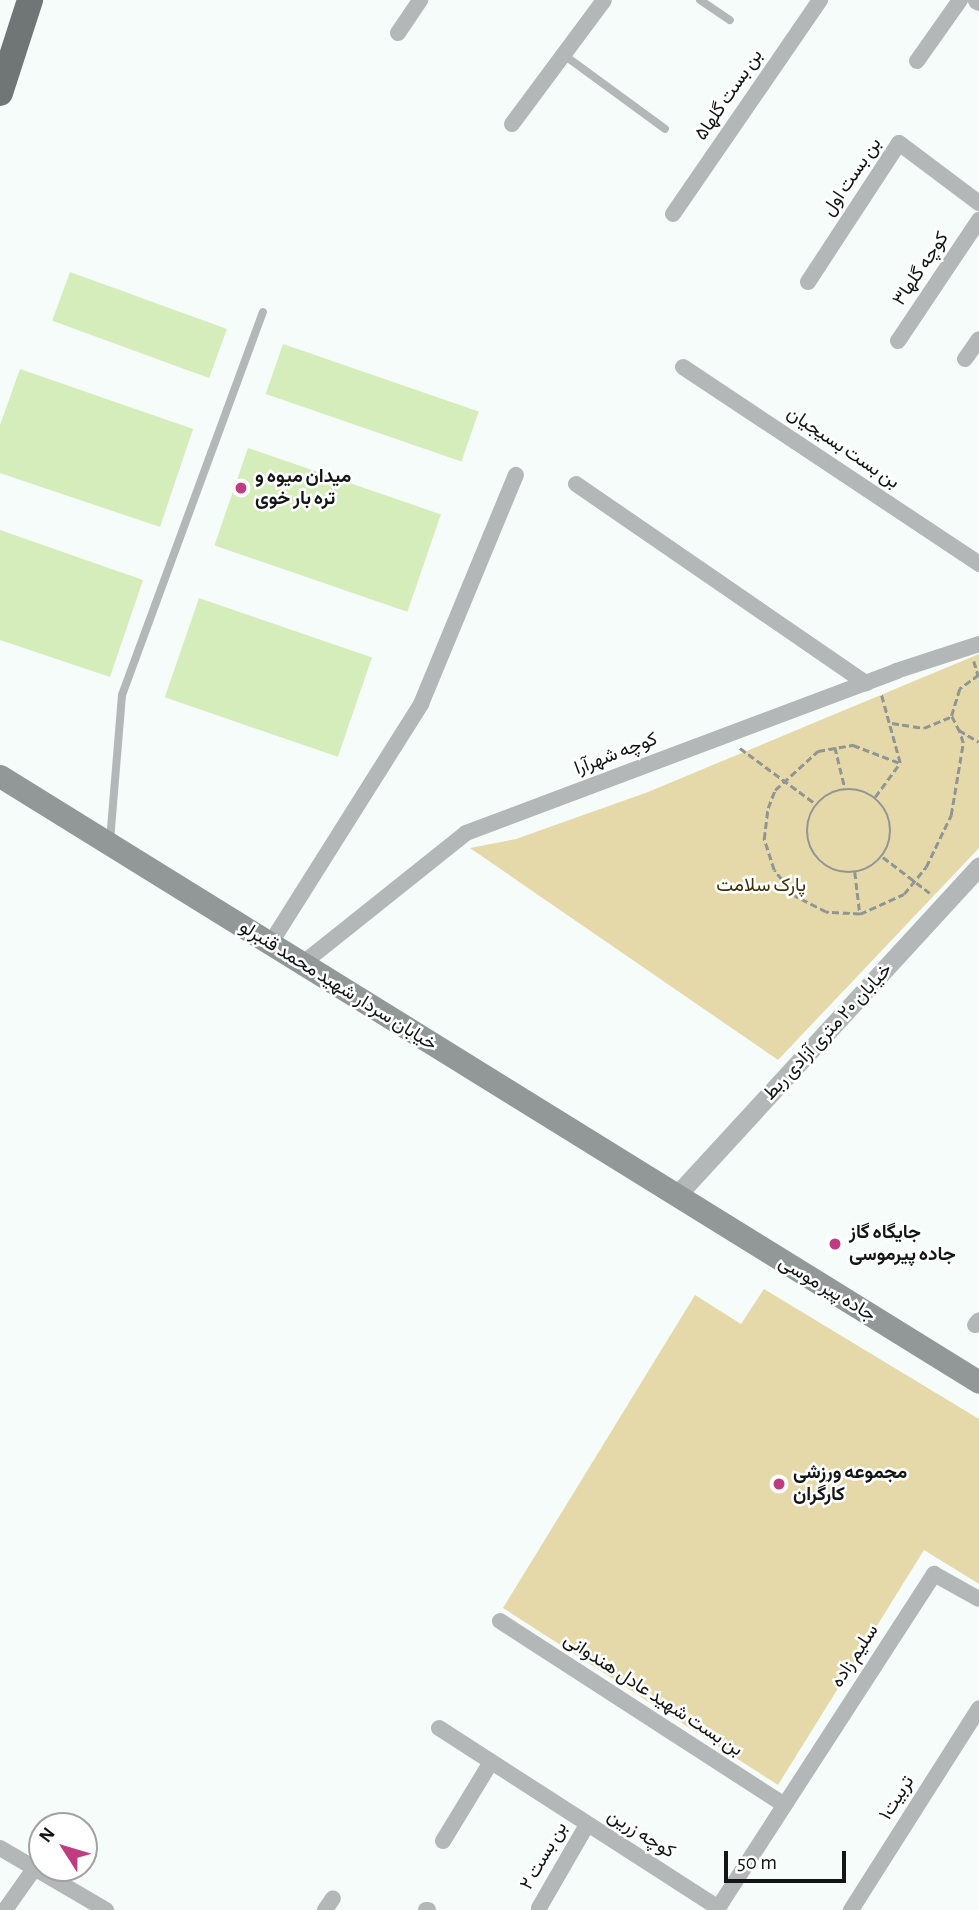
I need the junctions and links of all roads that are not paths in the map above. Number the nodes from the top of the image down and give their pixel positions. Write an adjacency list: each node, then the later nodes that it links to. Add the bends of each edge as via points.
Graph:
1 (30, 0): 11 (highway)
2 (420, 0): 8 (street)
3 (604, 0): 9 (street)
4 (700, 0): 7 (lane)
5 (820, 0): 15 (street, بن بست گلها۵)
6 (960, 0): 10 (street)
7 (730, 20)
8 (398, 33)
9 (564, 54): 12 (street); 13 (lane)
10 (917, 61)
11 (0, 93)
12 (512, 124)
13 (664, 129)
14 (979, 203): 17 (street, بن بست اول, via 899,143)
15 (673, 214)
16 (979, 220): 20 (street, کوچه گلها۳)
17 (808, 282)
18 (263, 312): 29 (lane, via 122,695)
19 (979, 339): 21 (street)
20 (898, 341)
21 (965, 359)
22 (683, 367): 25 (street, بن بست بسیجیان)
23 (516, 475): 31 (street, via 421,704)
24 (576, 484): 27 (street)
25 (979, 564)
26 (979, 644): 27 (street, کوچه شهرآرا)
27 (871, 681): 32 (street, کوچه شهرآرا, via 466,834)
28 (0, 776): 29 (main road, خیابان سردار شهید محمد قنبرلو)
29 (110, 844): 31 (main road, خیابان سردار شهید محمد قنبرلو)
30 (979, 866): 33 (street, خیابان ۲۰ متری آزادی ربط)
31 (271, 944): 32 (main road, خیابان سردار شهید محمد قنبرلو)
32 (302, 964): 33 (main road, خیابان سردار شهید محمد قنبرلو)
33 (676, 1196): 34 (main road, جاده پیر موسی)
34 (979, 1382)
35 (979, 1599): 40 (street, سلیم زاده, via 934,1574)
36 (500, 1620): 40 (street, بن بست شهید عادل هندوانی)
37 (979, 1708): 51 (street, تربیت۱)
38 (439, 1728): 39 (street, کوچه زرین)
39 (491, 1762): 41 (street, کوچه زرین); 42 (street)
40 (783, 1804): 48 (street, کوچه زرین)
41 (587, 1825): 47 (street, بن بست ۲); 48 (street, کوچه زرین)
42 (443, 1841)
43 (0, 1848): 44 (street)
44 (28, 1865)
45 (28, 1877): 49 (street)
46 (57, 1882): 50 (street)
47 (539, 1908)
48 (718, 1909)
49 (5, 1910)
50 (106, 1910)
51 (851, 1910)

